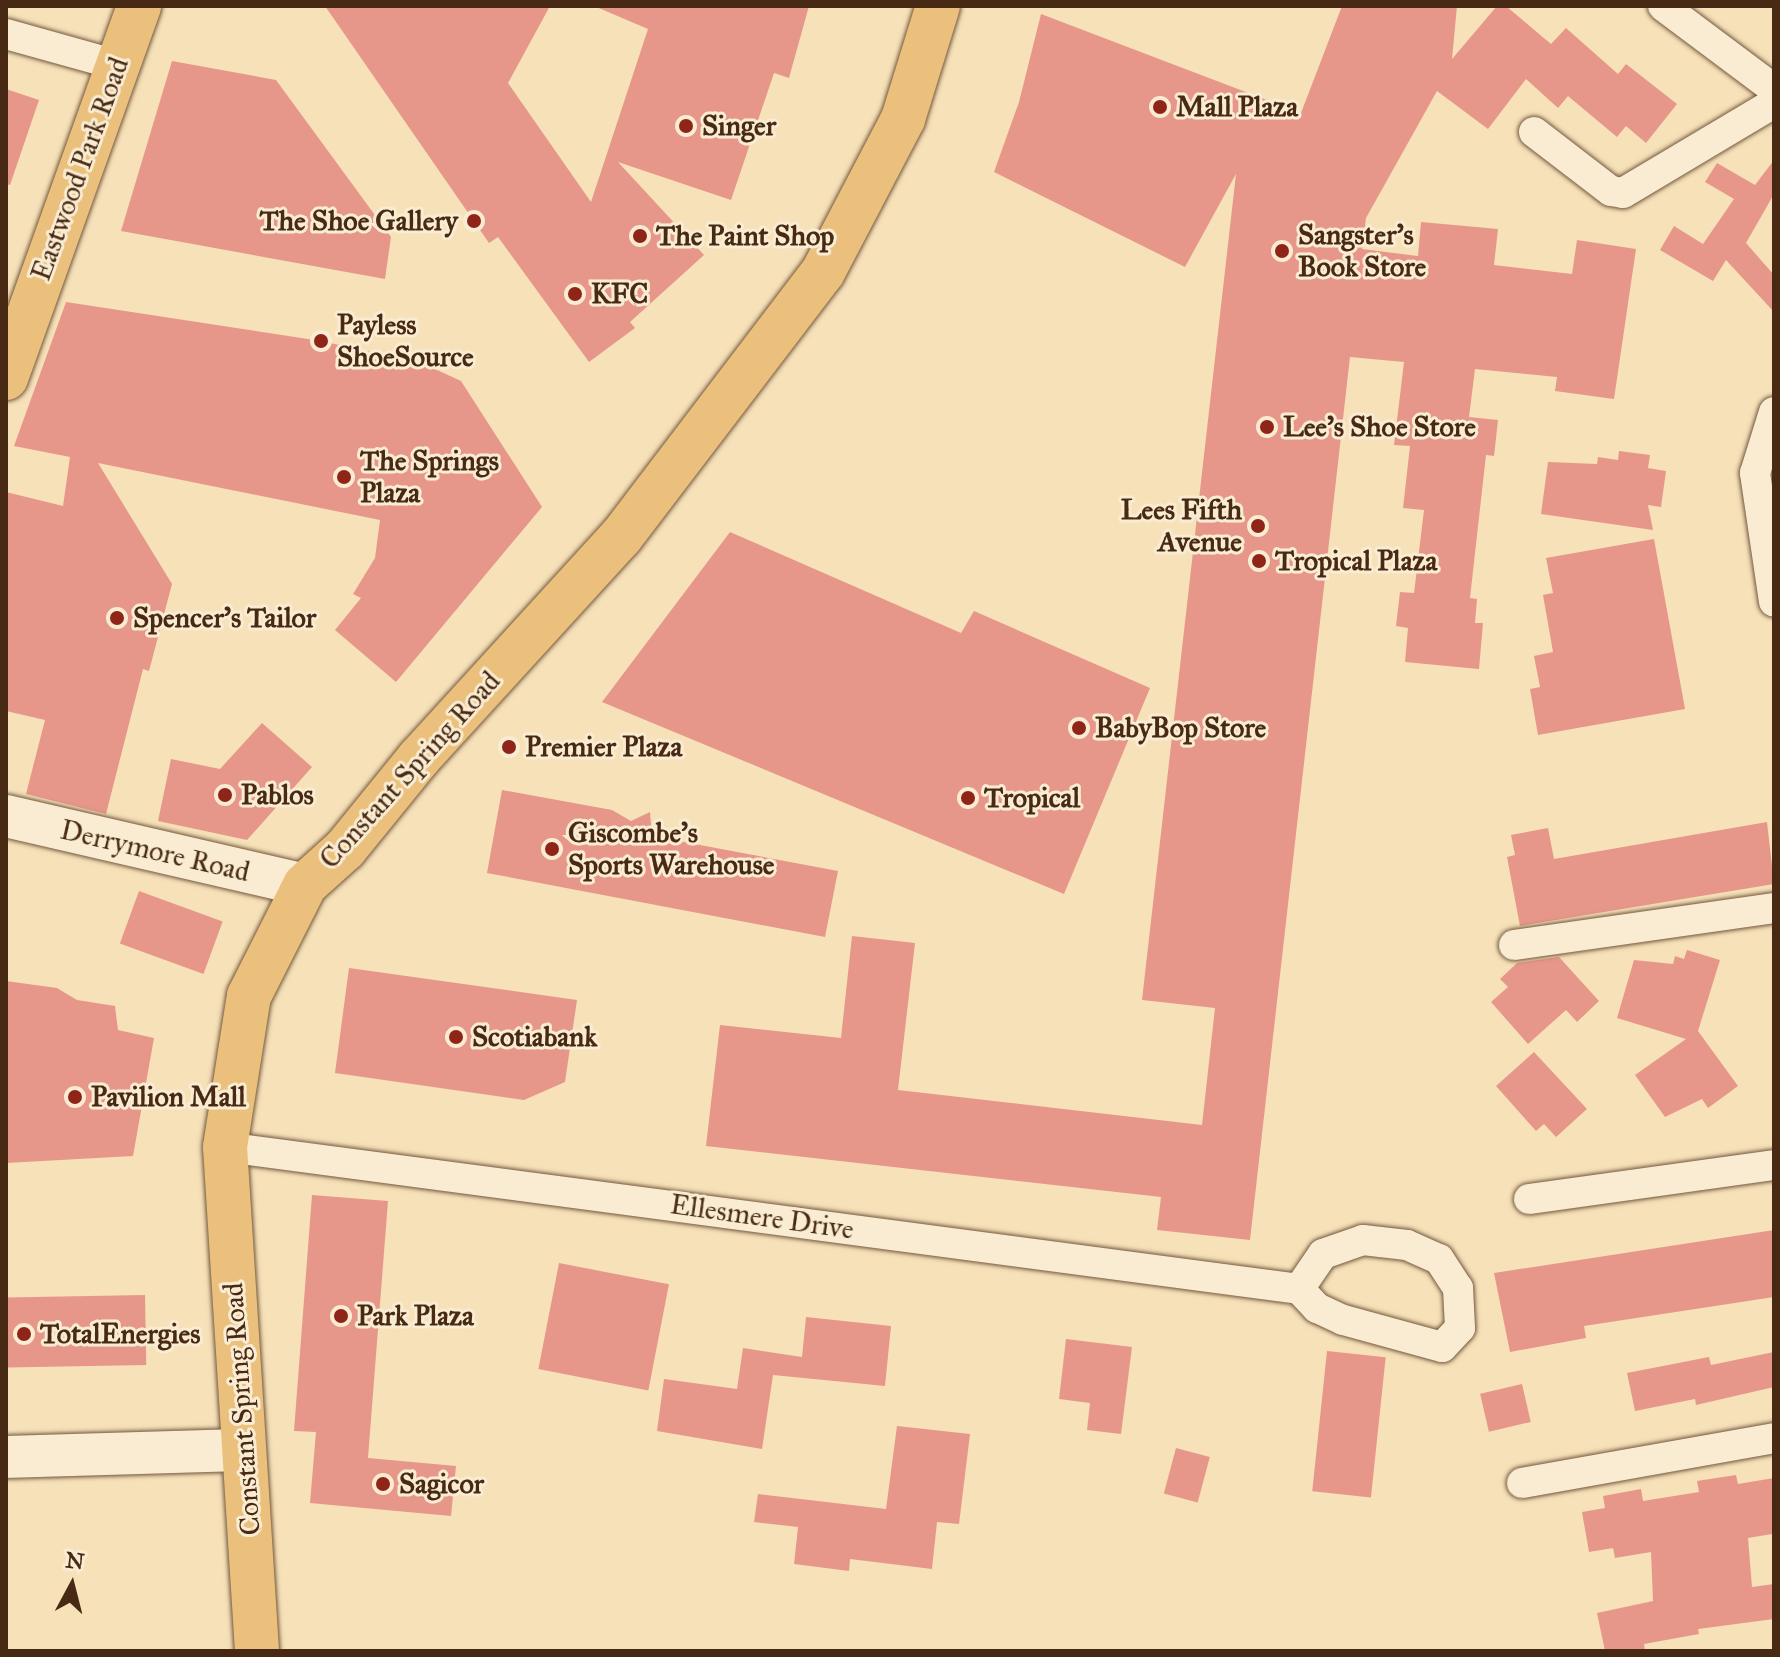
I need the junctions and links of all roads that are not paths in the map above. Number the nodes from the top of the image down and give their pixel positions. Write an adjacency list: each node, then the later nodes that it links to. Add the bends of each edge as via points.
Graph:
1 (139, 6): 5 (main road, Eastwood Park Road)
2 (938, 6): 13 (main road, Constant Spring Road, via 903,119 823,272 621,537 419,758 345,849)
3 (1663, 6): 6 (street)
4 (6, 34): 5 (street)
5 (117, 65): 9 (main road, Eastwood Park Road)
6 (1774, 89)
7 (1774, 103): 8 (street, via 1623,193 1611,191)
8 (1534, 132)
9 (8, 367)
10 (1774, 412): 11 (street, via 1755,473)
11 (1774, 602)
12 (6, 816): 13 (street, Derrymore Road)
13 (305, 885): 16 (main road, Constant Spring Road, via 249,996)
14 (1774, 908): 15 (street)
15 (1514, 945)
16 (225, 1147): 19 (street, Ellesmere Drive); 21 (main road, Constant Spring Road)
17 (1774, 1165): 18 (street)
18 (1529, 1199)
19 (1299, 1289): 19 (street, via 1317,1308 1343,1320 1442,1347 1460,1328 1458,1288 1439,1259 1407,1245 1363,1240 1323,1254)
20 (1774, 1438): 23 (street)
21 (245, 1450): 22 (street); 24 (main road, Constant Spring Road)
22 (6, 1457)
23 (1522, 1483)
24 (257, 1651)

